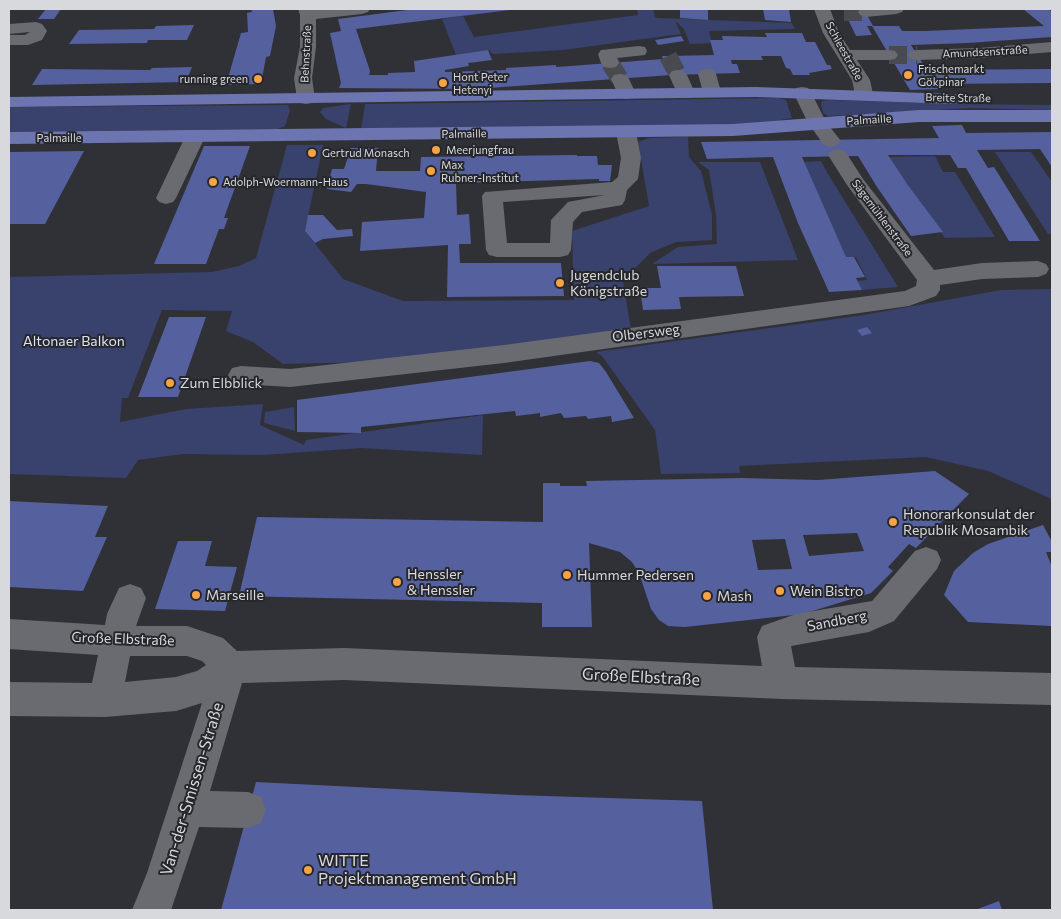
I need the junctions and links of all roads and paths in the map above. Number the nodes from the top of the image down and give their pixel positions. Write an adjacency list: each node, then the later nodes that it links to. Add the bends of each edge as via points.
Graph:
1 (362, 9): 4 (street)
2 (896, 9): 5 (street)
3 (827, 11): 10 (street, Schleestraße, via 832,33)
4 (307, 12): 22 (street, Behnstraße, via 308,47 303,78)
5 (866, 12)
6 (9, 29): 7 (street, via 36,27 39,31 28,40)
7 (9, 40)
8 (1052, 47): 12 (street, Amundsenstraße)
9 (639, 51): 13 (street, via 607,54)
10 (847, 55): 11 (street); 19 (street, Schleestraße, via 861,80)
11 (889, 55)
12 (917, 55)
13 (610, 63)
14 (706, 74): 16 (street)
15 (678, 75): 18 (street)
16 (712, 92): 17 (main road, Palmaille); 18 (main road, Palmaille)
17 (802, 92): 19 (main road, Palmaille); 25 (street, Sägemühlenstraße)
18 (686, 93): 22 (main road, Palmaille, via 623,87)
19 (864, 94): 20 (main road, Breite Straße)
20 (1052, 99)
21 (9, 102): 22 (main road, Palmaille)
22 (310, 110): 27 (main road)
23 (919, 116): 24 (main road, Breite Straße); 25 (main road, Palmaille)
24 (1052, 116)
25 (817, 123): 26 (main road, Palmaille, via 733,130); 33 (street, Sägemühlenstraße, via 866,197)
26 (626, 132): 27 (main road, Palmaille); 30 (street, via 630,158 628,179)
27 (331, 136): 28 (main road, Palmaille)
28 (194, 137): 29 (main road, Palmaille); 31 (street)
29 (9, 138)
30 (617, 188): 30 (street, via 616,200 575,207 562,220 560,250 497,250 492,196)
31 (166, 198)
32 (1047, 268): 33 (street, via 982,271)
33 (928, 279): 34 (street, Olbersweg, via 928,290 909,298 784,316 504,354 300,377)
34 (241, 375)
35 (926, 560): 40 (street, Sandberg, via 883,611 869,617 796,629 773,637)
36 (130, 598): 38 (street)
37 (9, 634): 38 (street, Große Elbstraße)
38 (118, 641): 39 (street, Große Elbstraße, via 187,642 212,649); 43 (street)
39 (230, 667): 40 (street, Große Elbstraße, via 344,664); 43 (street, via 206,685 176,694); 44 (street, Van-der-Smissen-Straße)
40 (782, 683): 41 (street, Große Elbstraße)
41 (1052, 689)
42 (9, 699): 43 (street)
43 (105, 700)
44 (186, 808): 45 (street); 46 (street, Van-der-Smissen-Straße)
45 (248, 810)
46 (152, 910)

